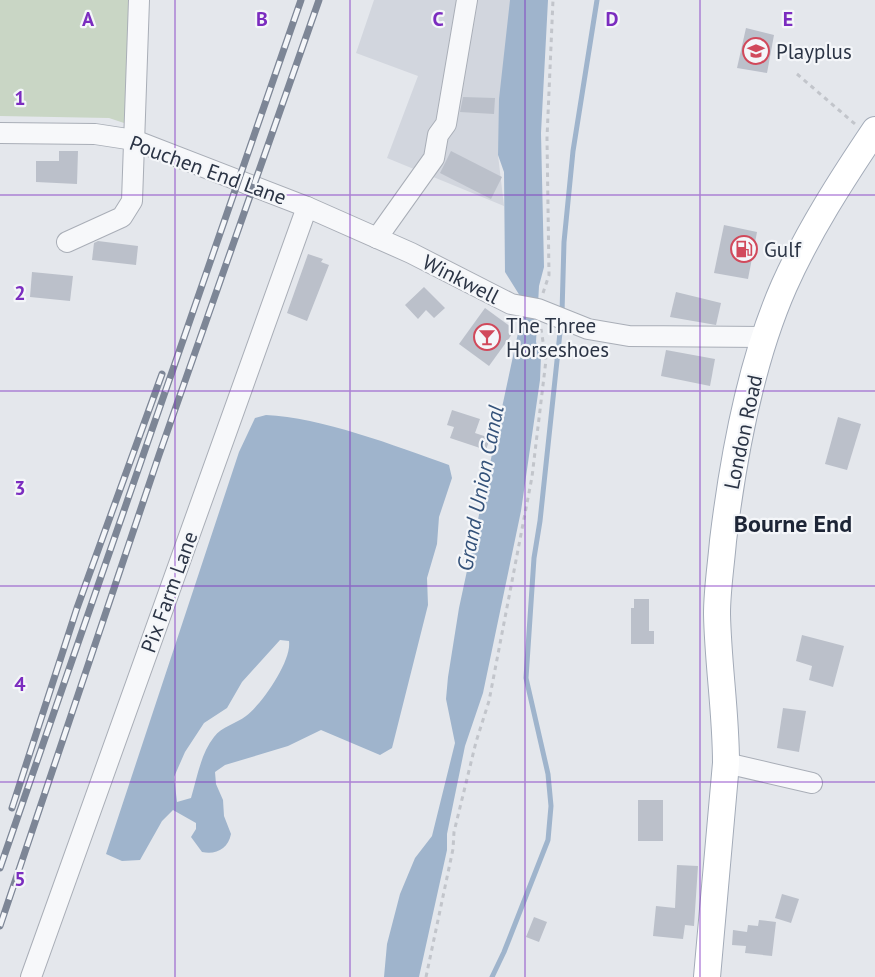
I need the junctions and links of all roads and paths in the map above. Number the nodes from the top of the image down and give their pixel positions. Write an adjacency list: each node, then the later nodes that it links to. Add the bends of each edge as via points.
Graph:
1 (139, 0): 7 (street)
2 (467, 0): 9 (street, via 446,124 438,135 434,158)
3 (553, 0): 11 (path, via 547,138 549,275)
4 (797, 74): 6 (path)
5 (0, 133): 7 (street, Pouchen End Lane, via 95,134)
6 (872, 133): 12 (main road, London Road, via 784,285)
7 (134, 140): 8 (street, Pouchen End Lane); 10 (street, via 132,201 128,210 113,223)
8 (306, 207): 9 (street, Winkwell); 15 (street, Pix Farm Lane)
9 (377, 238): 11 (street, Winkwell, via 510,304)
10 (67, 242)
11 (544, 312): 12 (street, Winkwell, via 629,336); 16 (path, via 546,360 532,477 489,701 454,832)
12 (764, 337): 13 (main road, London Road, via 737,452 721,561 717,612)
13 (726, 763): 14 (street); 17 (main road, London Road)
14 (812, 783)
15 (31, 977)
16 (426, 977)
17 (707, 977)

